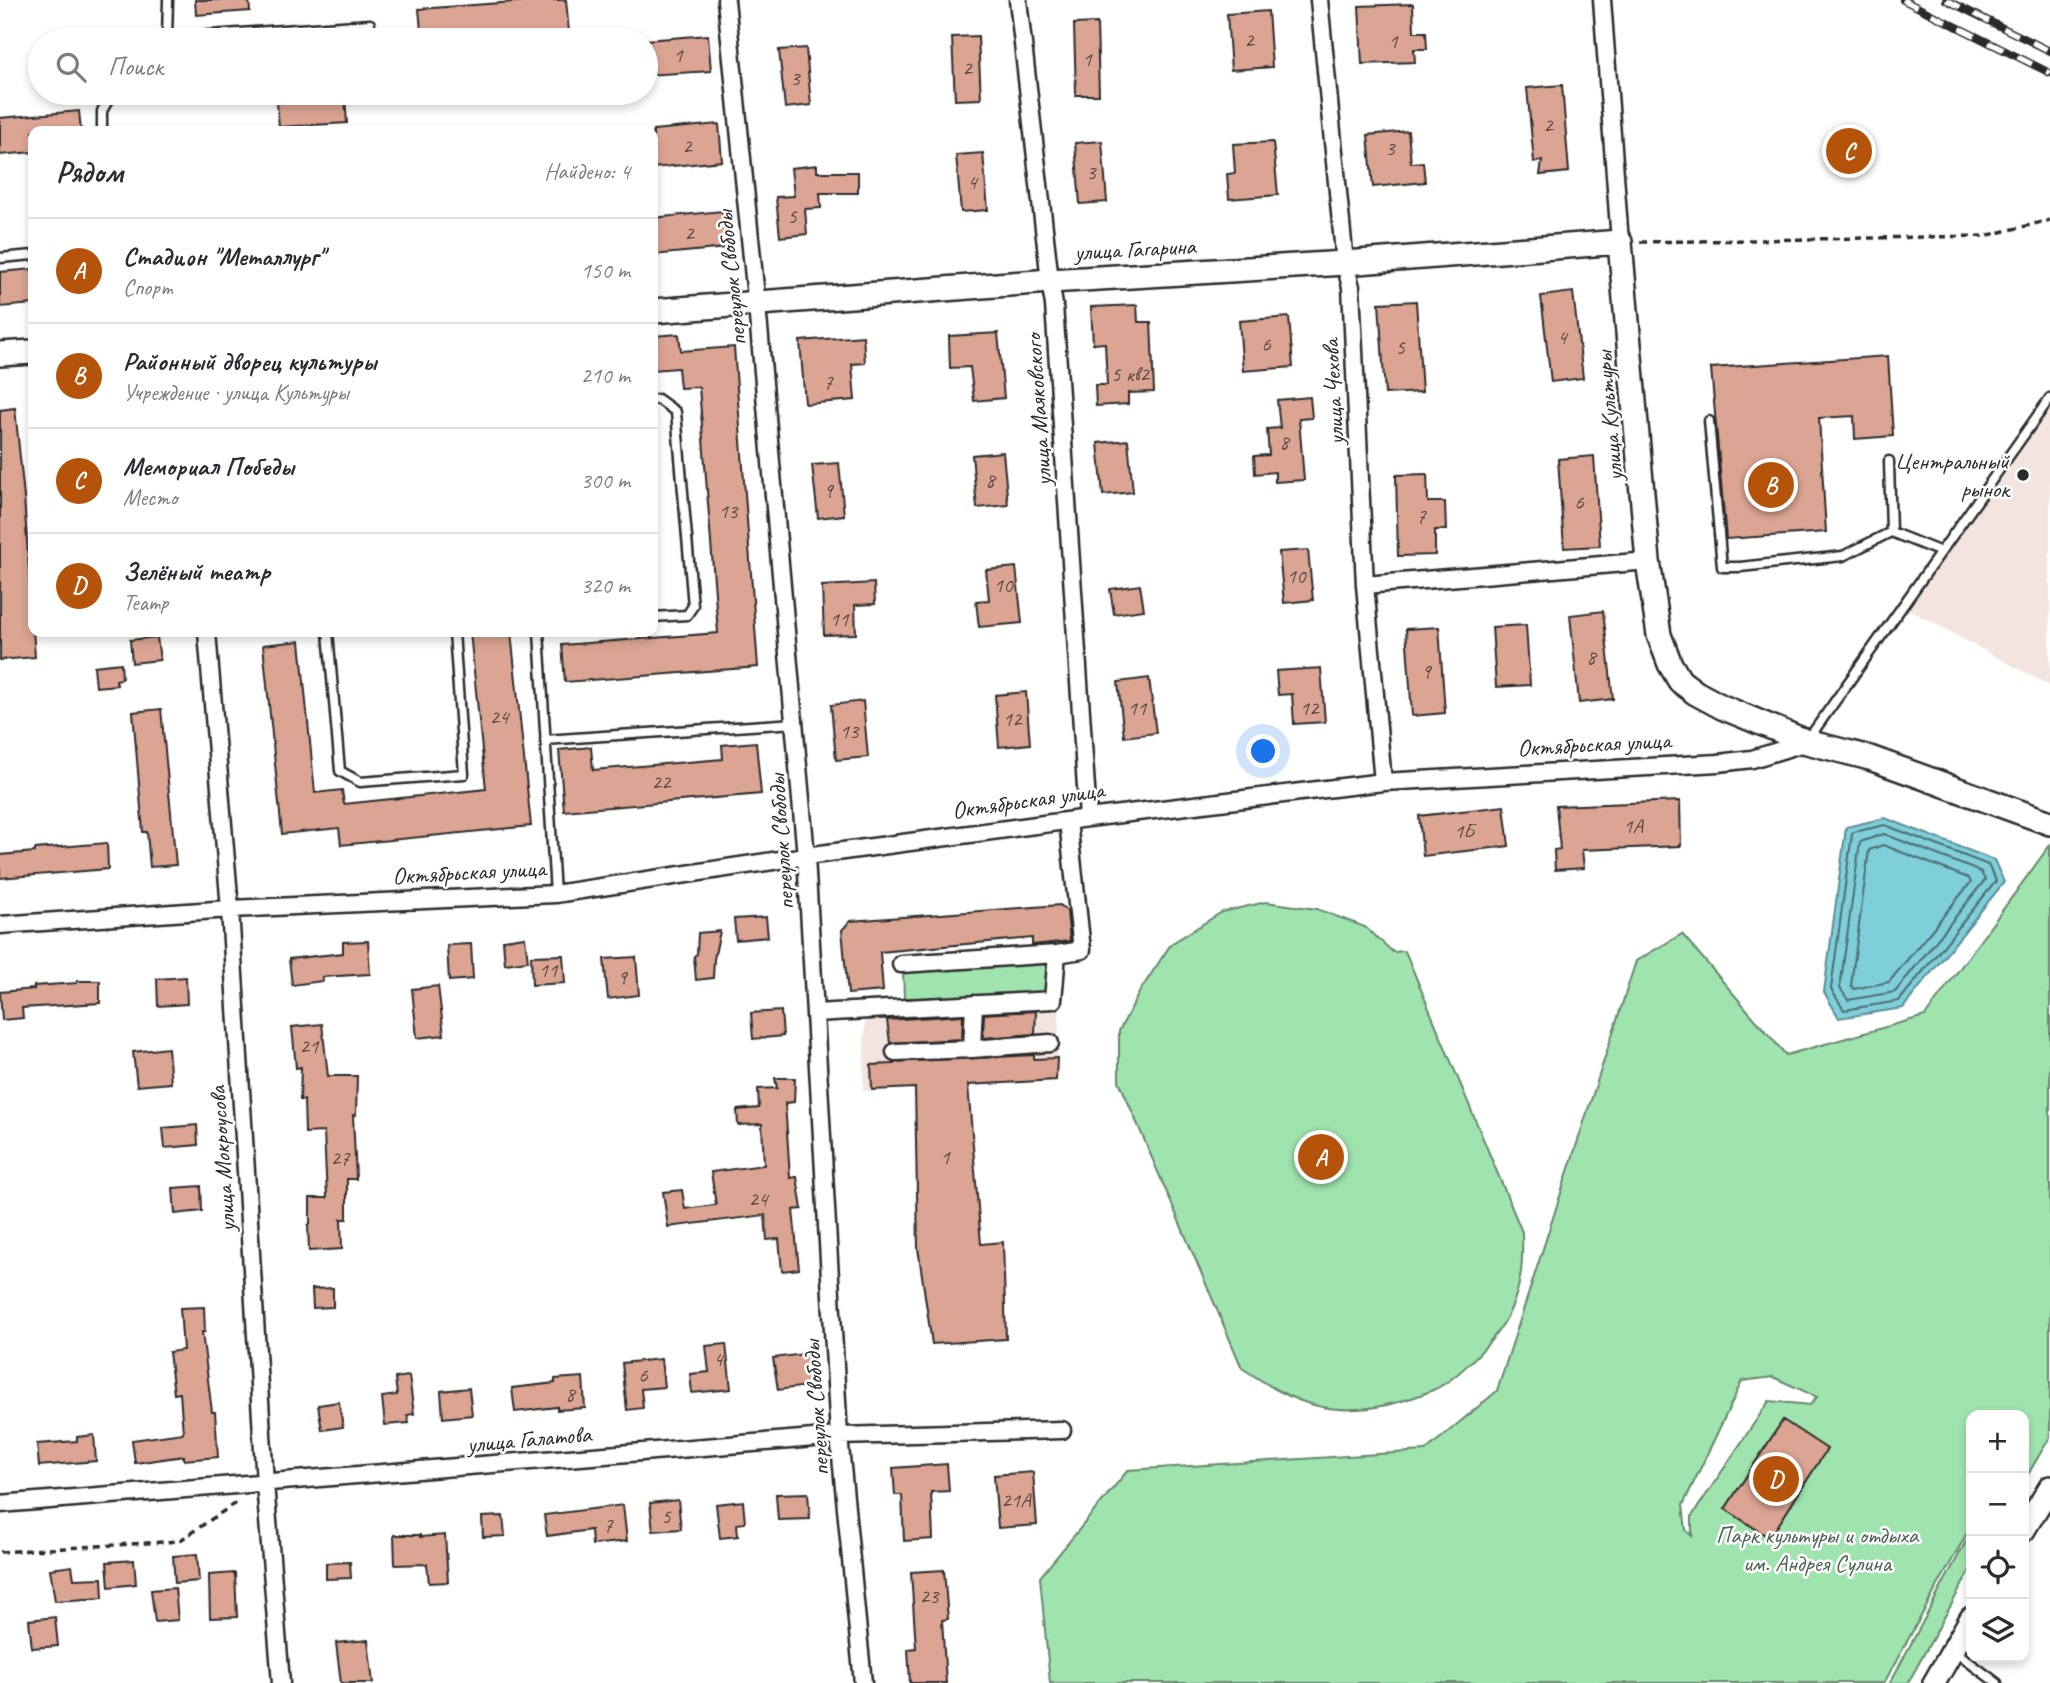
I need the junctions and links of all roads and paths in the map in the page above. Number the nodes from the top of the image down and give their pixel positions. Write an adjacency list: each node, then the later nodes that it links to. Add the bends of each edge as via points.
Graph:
1 (168, 0): 7 (lane)
2 (726, 0): 17 (street, переулок Свободы)
3 (1018, 0): 16 (street, улица Маяковского)
4 (1319, 0): 15 (street, улица Чехова)
5 (1602, 0): 12 (street, улица Культуры)
6 (370, 24): 8 (lane)
7 (164, 28)
8 (315, 28)
9 (105, 105): 10 (lane)
10 (102, 126)
11 (2050, 219): 12 (path, via 1985,236)
12 (1620, 242): 15 (main road, улица Гагарина); 27 (main road, улица Культуры)
13 (28, 256): 14 (lane)
14 (0, 258)
15 (1345, 263): 16 (main road, улица Гагарина); 28 (street, улица Чехова, via 1351,287)
16 (1050, 281): 17 (main road, улица Гагарина); 38 (street, улица Маяковского)
17 (757, 304): 18 (main road, улица Гагарина); 34 (street, переулок Свободы)
18 (658, 311)
19 (28, 352): 20 (main road)
20 (0, 354)
21 (2050, 398): 26 (lane)
22 (658, 399): 29 (lane, via 676,412 693,606 687,615)
23 (1709, 421): 25 (lane, via 1722,567 1843,556)
24 (1889, 461): 25 (lane)
25 (1891, 532): 26 (lane)
26 (1941, 552): 36 (lane)
27 (1648, 561): 28 (street); 36 (main road, улица Культуры, via 1659,635 1680,681 1722,707)
28 (1365, 585): 37 (street, улица Чехова)
29 (658, 617)
30 (212, 637): 43 (street, улица Мокроусова)
31 (327, 637): 32 (lane, via 340,771 360,782 464,774)
32 (454, 637)
33 (539, 637): 35 (lane)
34 (795, 723): 35 (lane); 41 (street, переулок Свободы)
35 (545, 740): 42 (lane)
36 (1807, 742): 37 (street, Октябрьская улица, via 1752,759 1718,763); 40 (main road, via 1870,758)
37 (1383, 782): 38 (street, Октябрьская улица)
38 (1088, 818): 39 (street, Октябрьская улица)
39 (1068, 821): 41 (street, Октябрьская улица); 45 (street, via 1082,950)
40 (2050, 823)
41 (806, 856): 42 (street, Октябрьская улица); 48 (street, переулок Свободы)
42 (555, 894): 43 (street, Октябрьская улица)
43 (230, 909): 44 (street, Октябрьская улица); 54 (street, улица Мокроусова)
44 (0, 925)
45 (1057, 954): 46 (street); 47 (street, via 1053,1000)
46 (901, 964)
47 (974, 1004): 48 (street); 50 (street)
48 (815, 1013): 53 (street, переулок Свободы)
49 (1050, 1042): 50 (street)
50 (972, 1049): 51 (street)
51 (895, 1052)
52 (1062, 1430): 53 (street, улица Галатова)
53 (839, 1436): 54 (street, улица Галатова); 62 (street, переулок Свободы)
54 (265, 1483): 56 (street, улица Галатова); 58 (path, via 179,1541); 61 (street, улица Мокроусова)
55 (2050, 1486): 57 (street)
56 (0, 1504)
57 (2029, 1522)
58 (0, 1552)
59 (1966, 1626): 60 (street)
60 (1952, 1650): 63 (street); 64 (lane)
61 (281, 1683)
62 (863, 1683)
63 (1934, 1683)
64 (1997, 1683)

